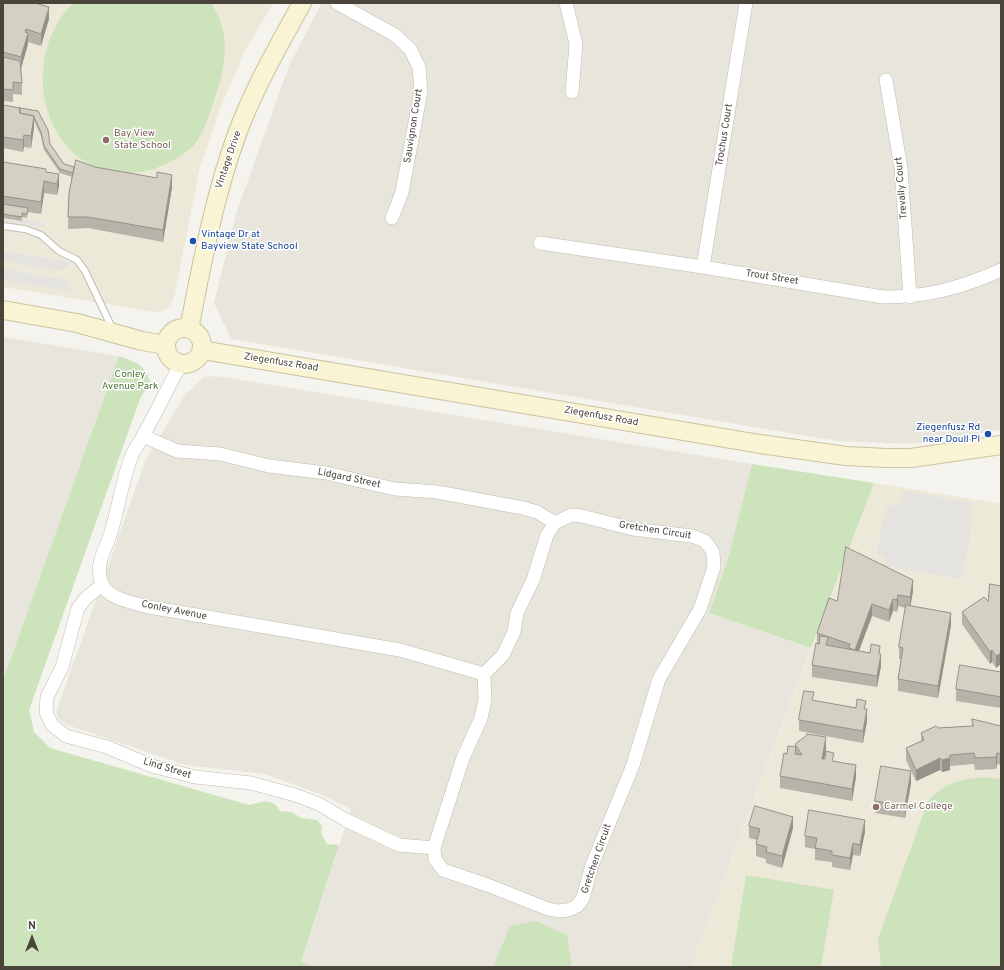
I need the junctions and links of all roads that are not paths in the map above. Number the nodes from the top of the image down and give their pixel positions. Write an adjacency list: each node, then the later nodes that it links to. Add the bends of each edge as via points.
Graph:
1 (302, 3): 14 (street, Vintage Drive, via 257,87 238,133 214,204)
2 (337, 3): 7 (street, Sauvignon Court, via 395,35 410,49 419,67 421,91 402,192)
3 (566, 3): 6 (street, via 576,44)
4 (746, 3): 10 (street, Trochus Court)
5 (886, 80): 12 (street, Trevally Court, via 901,168)
6 (572, 92)
7 (392, 218)
8 (3, 226): 15 (lane, via 25,229 41,235 59,251 77,260)
9 (540, 243): 10 (street, Trout Street)
10 (703, 267): 12 (street, Trout Street, via 883,297)
11 (1001, 270): 12 (street, Trout Street, via 976,282 944,292)
12 (910, 297)
13 (3, 310): 15 (street, via 77,323)
14 (189, 329): 16 (street, via 173,332); 17 (street, via 200,338)
15 (116, 334): 16 (street)
16 (166, 345): 18 (street, via 170,358)
17 (202, 350): 18 (street, via 195,360); 20 (street, Ziegenfusz Road, via 760,444 846,456 911,458)
18 (181, 364): 19 (street)
19 (144, 436): 21 (street, Lidgard Street, via 177,451 220,454 269,466 326,473 395,489 437,492 523,508 537,512); 22 (street, via 133,453 123,480 117,512 100,560 98,571)
20 (1001, 445)
21 (555, 523): 23 (street, via 547,535 533,580 517,613 514,632 502,655); 24 (street, Gretchen Circuit, via 571,515 582,516 632,529 692,536 705,541 713,552 714,567 708,588 700,609 659,679 633,765 600,845 583,898 577,906 568,910 548,909 443,870 435,859)
22 (102, 585): 23 (street, Conley Avenue, via 118,598 149,607 400,650); 24 (street, Lind Street, via 78,608 62,667 47,697 46,712 52,726 66,736 107,747 152,766 195,777 251,783 295,795 319,804 399,845)
23 (484, 674): 24 (street, via 485,700 481,718 463,758)
24 (434, 848)

